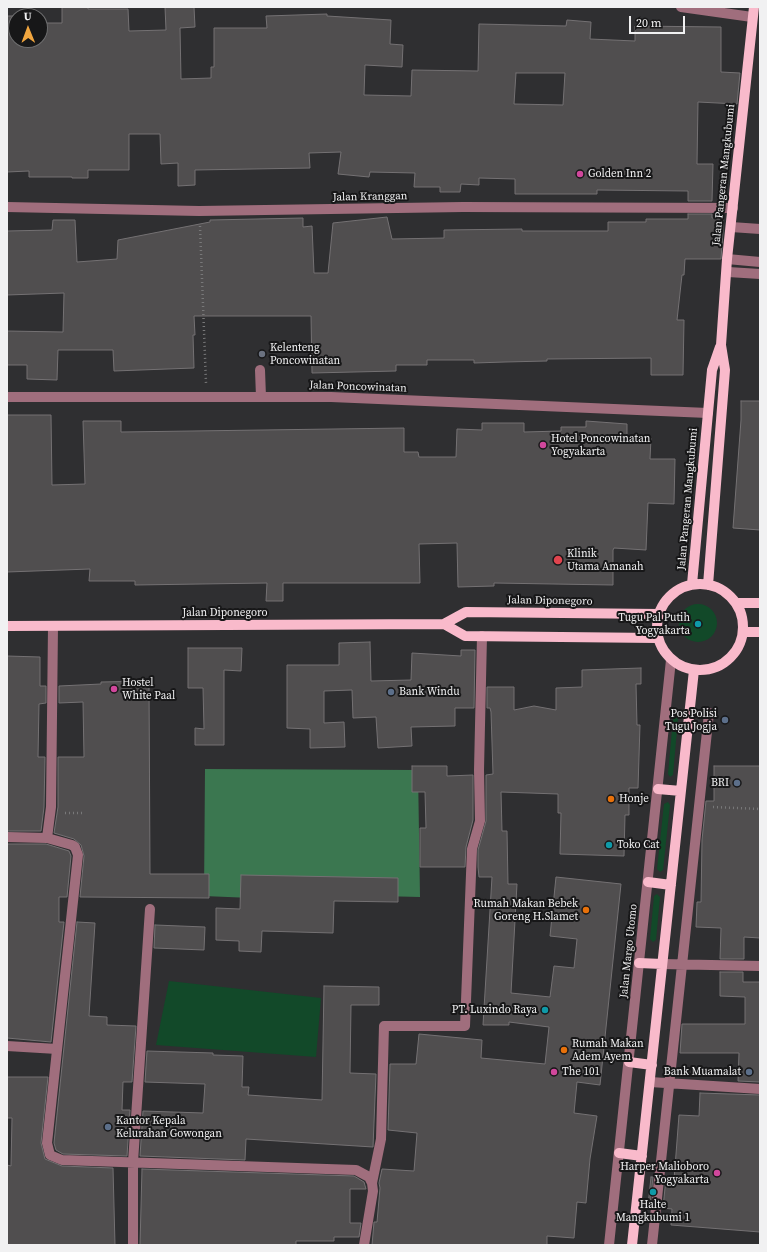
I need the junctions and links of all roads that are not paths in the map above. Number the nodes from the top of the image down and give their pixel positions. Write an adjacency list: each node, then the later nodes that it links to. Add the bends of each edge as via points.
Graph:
1 (680, 7): 2 (street)
2 (753, 12): 4 (main road, Jalan Pangeran Mangkubumi)
3 (7, 207): 4 (street, Jalan Kranggan, via 199,211 463,207)
4 (733, 208): 5 (main road, Jalan Pangeran Mangkubumi)
5 (731, 228): 6 (street); 7 (main road, Jalan Pangeran Mangkubumi)
6 (760, 229)
7 (727, 259): 8 (street); 9 (main road, Jalan Pangeran Mangkubumi)
8 (760, 262)
9 (728, 272): 10 (street); 11 (main road, Jalan Pangeran Mangkubumi)
10 (760, 274)
11 (721, 345): 15 (main road, Jalan Pangeran Mangkubumi, via 712,370); 17 (main road, Jalan Pangeran Mangkubumi, via 725,370)
12 (260, 370): 14 (street)
13 (7, 397): 14 (street, Jalan Poncowinatan)
14 (261, 397): 15 (street, Jalan Poncowinatan, via 331,397)
15 (708, 413): 16 (main road, Jalan Pangeran Mangkubumi)
16 (692, 584): 17 (main road); 20 (main road, via 670,595)
17 (708, 585): 18 (main road, via 726,592)
18 (736, 603): 19 (main road); 24 (main road, via 742,617)
19 (760, 603)
20 (659, 614): 21 (main road, Jalan Diponegoro, via 466,612); 27 (main road)
21 (444, 624): 23 (main road, Jalan Diponegoro); 26 (main road, via 465,636)
22 (7, 626): 23 (main road, Jalan Diponegoro)
23 (53, 626): 34 (street, via 50,814)
24 (743, 632): 25 (main road); 29 (main road, via 730,658 718,666)
25 (760, 632)
26 (482, 636): 27 (main road); 52 (street, via 480,821 472,849 465,1026 384,1026 381,1139)
27 (657, 638): 28 (main road)
28 (672, 660): 29 (main road); 31 (street, Jalan Margo Utomo)
29 (694, 670): 32 (main road)
30 (709, 713): 40 (street)
31 (658, 789): 32 (main road); 35 (street, Jalan Margo Utomo)
32 (681, 791): 36 (main road)
33 (7, 837): 34 (street)
34 (47, 838): 43 (street, via 72,845 78,855)
35 (648, 882): 36 (main road); 38 (street, Jalan Margo Utomo)
36 (671, 885): 39 (main road)
37 (150, 909): 51 (street)
38 (639, 963): 39 (main road); 44 (street, Jalan Margo Utomo)
39 (662, 964): 40 (street); 45 (main road)
40 (682, 964): 41 (street); 47 (street)
41 (760, 966)
42 (7, 1046): 43 (street)
43 (57, 1049): 51 (street, via 47,1143 50,1155 62,1160)
44 (629, 1062): 45 (main road); 49 (street, Jalan Margo Utomo)
45 (652, 1065): 46 (main road)
46 (650, 1082): 47 (street); 50 (main road)
47 (669, 1084): 48 (street); 57 (street)
48 (760, 1089)
49 (619, 1153): 50 (main road); 55 (street, Jalan Margo Utomo)
50 (642, 1156): 56 (main road)
51 (133, 1162): 52 (street, via 356,1170 369,1177); 53 (street)
52 (372, 1183): 54 (street)
53 (133, 1245)
54 (364, 1245)
55 (609, 1245)
56 (632, 1245)
57 (652, 1245)

